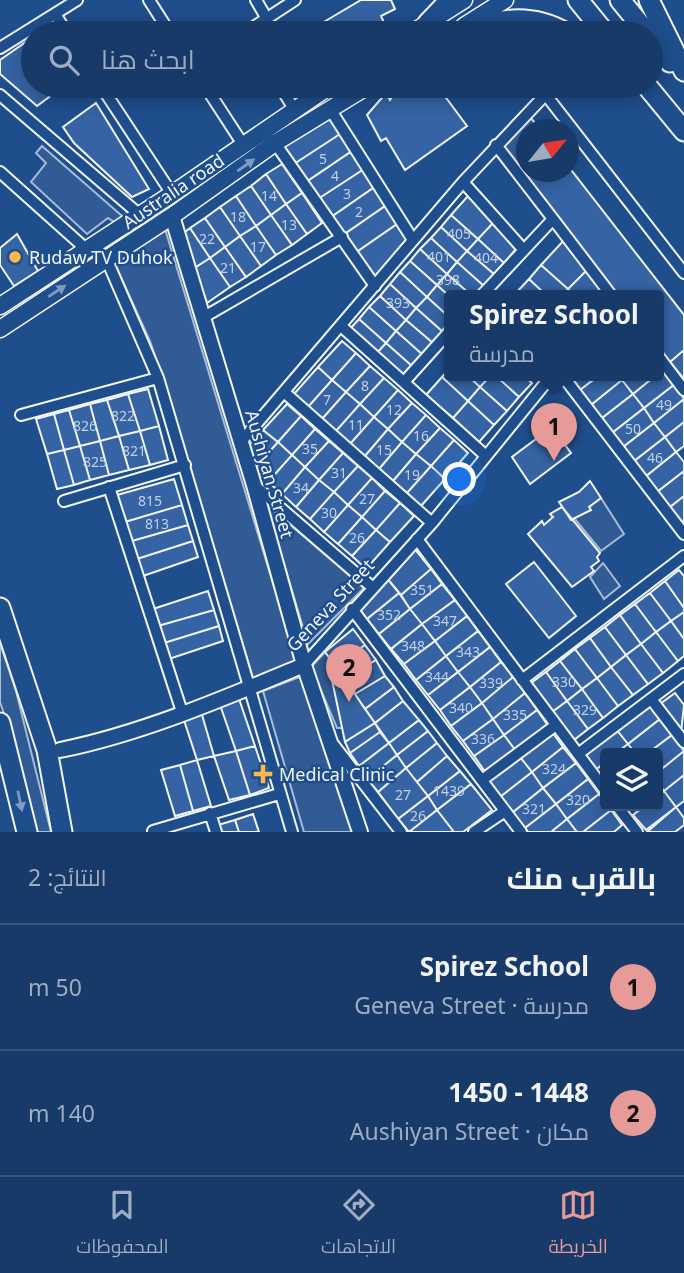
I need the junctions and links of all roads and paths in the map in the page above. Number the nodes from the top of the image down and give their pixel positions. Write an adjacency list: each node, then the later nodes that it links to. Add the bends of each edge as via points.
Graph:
1 (77, 0): 11 (street)
2 (149, 0): 15 (street)
3 (256, 0): 12 (street)
4 (295, 0): 12 (street)
5 (450, 0): 17 (highway)
6 (464, 0): 18 (main road)
7 (505, 0): 19 (main road)
8 (578, 0): 22 (highway)
9 (620, 0): 23 (highway)
10 (649, 0): 24 (highway)
11 (55, 14): 13 (street); 14 (street)
12 (267, 19): 16 (street)
13 (44, 21)
14 (59, 21)
15 (162, 21)
16 (264, 21)
17 (428, 21)
18 (431, 21)
19 (472, 21)
20 (495, 21): 21 (highway)
21 (536, 21)
22 (595, 21)
23 (637, 21)
24 (659, 21)
25 (663, 28): 29 (highway)
26 (21, 35): 27 (street)
27 (0, 48)
28 (663, 53): 30 (highway)
29 (684, 71)
30 (684, 79)
31 (0, 95): 50 (street)
32 (109, 98): 49 (street)
33 (213, 98): 46 (street)
34 (288, 98): 41 (street)
35 (312, 98): 41 (main road, Australia road)
36 (348, 98): 42 (main road, Australia road)
37 (535, 98): 45 (street)
38 (548, 98): 58 (street)
39 (650, 98): 43 (highway)
40 (657, 98): 43 (highway)
41 (295, 109): 46 (main road, Australia road)
42 (330, 109): 44 (main road, Australia road); 54 (street)
43 (679, 126)
44 (275, 143): 51 (main road, Australia road, one-way to 44); 53 (street)
45 (496, 145): 48 (street); 52 (street)
46 (244, 146): 49 (main road, Australia road)
47 (0, 172): 56 (street)
48 (463, 182): 54 (street); 55 (street)
49 (172, 194): 50 (main road, Australia road)
50 (140, 215): 56 (main road, Australia road)
51 (172, 216): 57 (main road, Australia road); 63 (street, Aushiyan Street)
52 (553, 219): 55 (street); 61 (street)
53 (342, 237): 59 (street); 63 (street)
54 (413, 240): 59 (street)
55 (522, 248): 60 (street)
56 (86, 249): 62 (main road, Australia road)
57 (106, 258): 65 (main road, Australia road, one-way to 57); 68 (street)
58 (684, 273)
59 (375, 286): 64 (street)
60 (486, 290)
61 (607, 290)
62 (0, 306)
63 (204, 317): 75 (street, Aushiyan Street)
64 (341, 326): 71 (street); 73 (street)
65 (0, 329)
66 (444, 338): 71 (street)
67 (664, 364): 72 (street)
68 (158, 378): 74 (street); 77 (street)
69 (547, 381): 76 (street, Geneva Street)
70 (567, 381): 82 (street)
71 (404, 382): 76 (street)
72 (684, 390)
73 (284, 393): 75 (street); 81 (street)
74 (21, 415)
75 (240, 443): 78 (street, Aushiyan Street)
76 (486, 456): 81 (street, Geneva Street)
77 (185, 465): 79 (street); 92 (street)
78 (254, 485): 85 (street); 88 (street, Aushiyan Street)
79 (109, 487): 80 (street); 94 (street)
80 (64, 501)
81 (432, 523): 83 (street, Geneva Street)
82 (684, 534)
83 (417, 539): 85 (street, Geneva Street); 90 (street)
84 (684, 556): 90 (street)
85 (372, 587): 87 (street, Geneva Street)
86 (0, 608): 91 (highway)
87 (352, 609): 88 (street, Geneva Street); 101 (street)
88 (304, 665): 92 (street, Geneva Street); 97 (street, Aushiyan Street)
89 (684, 674): 93 (street)
90 (522, 680): 96 (street)
91 (28, 689): 99 (street, via 47,736); 103 (highway)
92 (247, 689): 94 (street, Geneva Street); 104 (street)
93 (651, 699): 98 (street); 100 (street)
94 (182, 712): 99 (street, Geneva Street, via 88,745)
95 (0, 723): 110 (highway, one-way to 110)
96 (556, 725): 100 (street); 101 (street)
97 (332, 741): 114 (street, Aushiyan Street); 115 (street, Aushiyan Street)
98 (684, 743)
99 (60, 750): 103 (street)
100 (578, 754): 102 (street)
101 (482, 780): 105 (street)
102 (600, 783)
103 (53, 785): 111 (highway)
104 (279, 794): 107 (street); 113 (street)
105 (505, 811): 116 (street); 117 (street)
106 (620, 811): 108 (street)
107 (210, 813): 109 (street); 112 (street)
108 (631, 830)
109 (153, 831)
110 (27, 832)
111 (62, 832)
112 (216, 832)
113 (292, 832)
114 (359, 832)
115 (401, 832)
116 (474, 832)
117 (521, 832)

